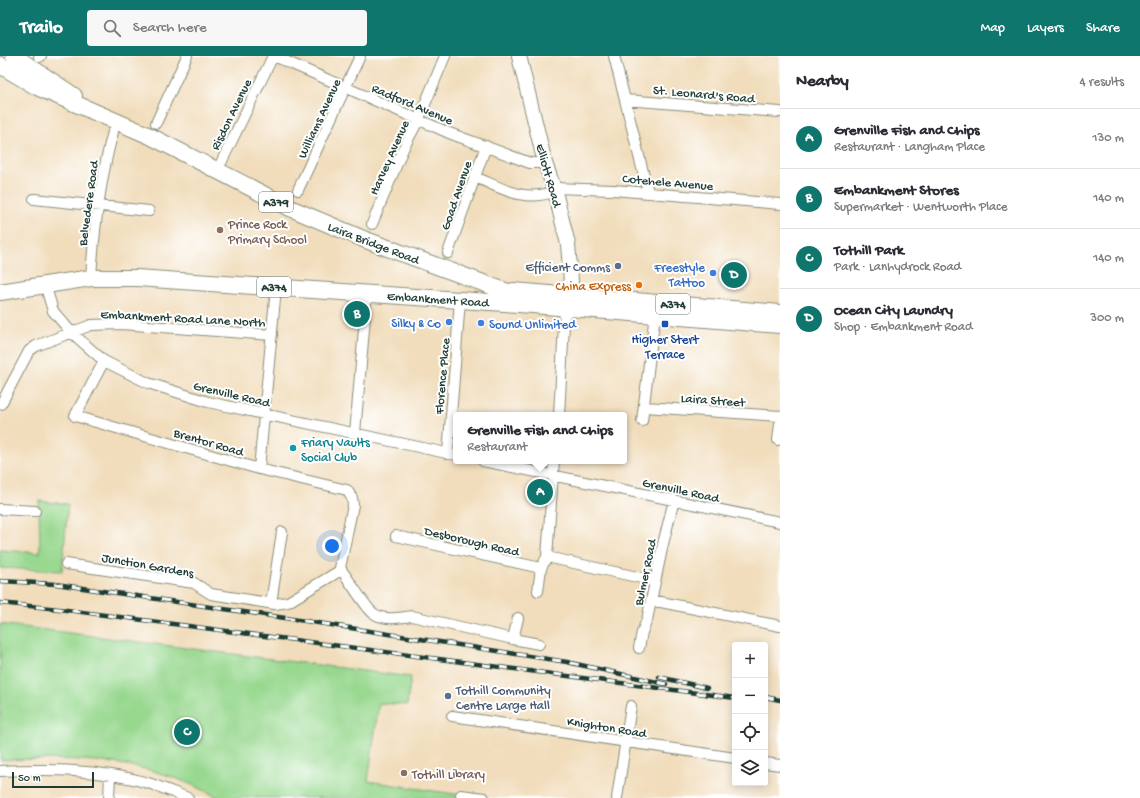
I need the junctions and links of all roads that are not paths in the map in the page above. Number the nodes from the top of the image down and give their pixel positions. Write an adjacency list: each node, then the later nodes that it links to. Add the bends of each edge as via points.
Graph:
1 (187, 56): 12 (street)
2 (273, 56): 8 (street, Radford Avenue); 15 (street, Risdon Avenue)
3 (360, 56): 8 (street, Williams Avenue)
4 (445, 56): 11 (street, Harvey Avenue)
5 (519, 56): 16 (street, Elliott Road)
6 (614, 56): 9 (street)
7 (6, 65): 30 (main road, Laira Bridge Road / A379, via 37,87 150,136 325,224)
8 (347, 89): 11 (street, Radford Avenue); 19 (street, Williams Avenue)
9 (625, 100): 10 (street, St. Leonard's Road); 20 (street)
10 (780, 112)
11 (418, 121): 14 (street, Radford Avenue); 25 (street, Harvey Avenue, via 403,149)
12 (156, 123)
13 (113, 132): 23 (street, Belvedere Road, via 103,168)
14 (486, 146): 16 (street, Radford Avenue, via 530,163); 17 (street, Goad Avenue)
15 (221, 163)
16 (545, 163): 18 (street, Elliott Road)
17 (475, 177): 18 (street, Cotehele Avenue, via 521,196 541,196); 26 (street, Goad Avenue)
18 (554, 189): 20 (street, Cotehele Avenue); 34 (street, Elliott Road, via 570,258 571,281)
19 (298, 190)
20 (648, 192): 22 (street, Cotehele Avenue)
21 (34, 199): 23 (street)
22 (780, 204)
23 (98, 206): 24 (street); 27 (street, Belvedere Road)
24 (149, 211)
25 (372, 224)
26 (448, 253)
27 (91, 278): 28 (main road, Embankment Road / A374); 29 (main road, Embankment Road / A374, via 137,278)
28 (45, 284): 31 (main road, Embankment Road / A374); 39 (street, Grenville Road, via 53,311)
29 (276, 288): 32 (main road, Embankment Road / A374); 40 (street)
30 (505, 291): 34 (main road, Embankment Road / A374); 35 (main road, A374)
31 (0, 292)
32 (367, 294): 33 (main road, Embankment Road / A374); 51 (street)
33 (460, 300): 35 (main road, Embankment Road / A374); 44 (street, Florence Place)
34 (566, 301): 35 (main road, Embankment Road / A374); 36 (main road, Embankment Road / A374); 37 (main road, Embankment Road / A374); 45 (street)
35 (533, 305)
36 (780, 313)
37 (655, 314): 38 (main road, Embankment Road / A374); 43 (street)
38 (780, 325)
39 (71, 332): 40 (street, Embankment Road Lane North, via 91,325 121,324); 41 (street, Grenville Road); 42 (street, Embankment Road Lane North, via 29,351)
40 (272, 335): 46 (street)
41 (104, 360): 46 (street, Grenville Road, via 148,383 179,394); 56 (street, Brentor Road, via 75,416)
42 (1, 404)
43 (645, 407): 47 (street, Laira Street); 48 (street)
44 (454, 412)
45 (559, 412)
46 (264, 414): 51 (street, Grenville Road); 56 (street)
47 (780, 416)
48 (642, 421)
49 (780, 424): 52 (street)
50 (453, 432): 53 (street, Florence Place)
51 (355, 433): 53 (street, Grenville Road)
52 (778, 440)
53 (452, 454)
54 (497, 464): 57 (street, Grenville Road)
55 (554, 464): 57 (street)
56 (259, 469): 67 (street, Brentor Road, via 347,490 353,506)
57 (553, 476): 58 (street, Grenville Road); 64 (street)
58 (674, 500): 61 (street, Grenville Road); 68 (street, Bulmer Road)
59 (0, 509): 60 (street)
60 (35, 511)
61 (780, 522)
62 (282, 532): 71 (street)
63 (396, 536): 66 (street, Desborough Road)
64 (547, 557): 66 (street); 68 (street)
65 (66, 564): 71 (street, Junction Gardens, via 194,583 211,594)
66 (542, 568): 69 (street)
67 (341, 570): 71 (street, Junction Gardens, via 288,602); 74 (street, via 373,613 385,618 412,616)
68 (655, 581): 70 (street, Bulmer Road)
69 (538, 591)
70 (652, 600): 73 (street); 76 (street, Bulmer Road)
71 (271, 603)
72 (518, 618): 74 (street)
73 (780, 626)
74 (513, 638): 75 (street)
75 (539, 644)
76 (638, 648)
77 (631, 706): 79 (street)
78 (452, 716): 79 (street, Knighton Road)
79 (625, 742): 80 (street, Knighton Road); 89 (street)
80 (732, 758)
81 (768, 763): 82 (street)
82 (780, 765)
83 (0, 771): 84 (street, via 49,769)
84 (110, 775): 86 (street); 87 (street, via 147,782)
85 (462, 795): 88 (street)
86 (109, 798)
87 (188, 798)
88 (484, 798)
89 (617, 798)

